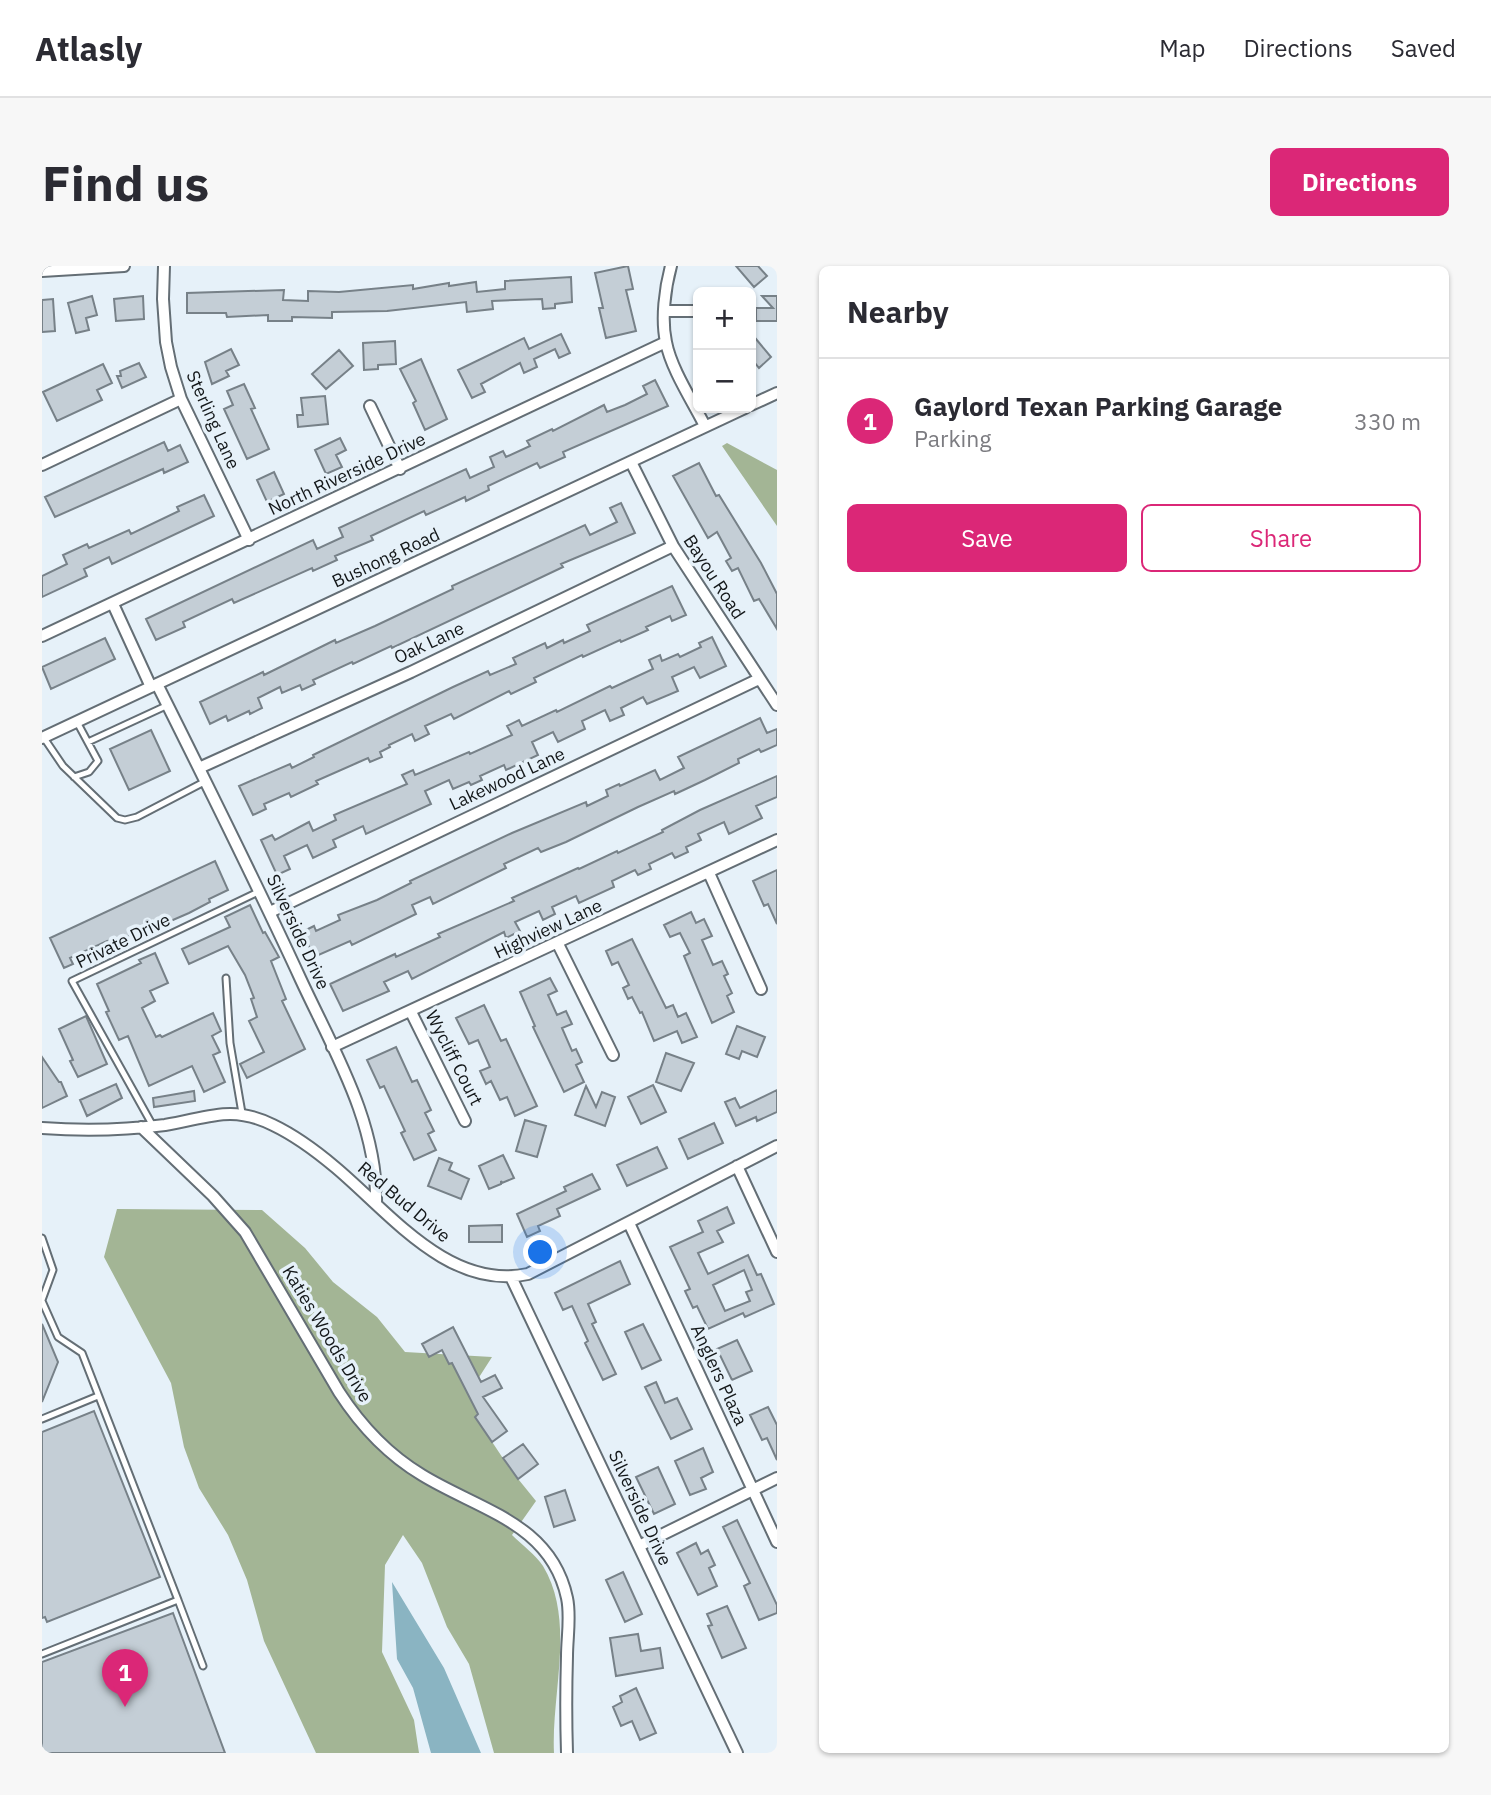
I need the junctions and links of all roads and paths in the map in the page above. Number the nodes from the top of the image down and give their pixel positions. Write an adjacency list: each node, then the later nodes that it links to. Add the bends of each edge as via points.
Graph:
1 (124, 266): 4 (street)
2 (164, 266): 9 (street, Sterling Lane, via 166,342)
3 (671, 266): 6 (street)
4 (42, 271)
5 (693, 311): 6 (street)
6 (665, 312): 7 (street)
7 (666, 342): 13 (street); 16 (street, North Riverside Drive)
8 (777, 393): 10 (street)
9 (181, 399): 15 (street); 17 (street, Sterling Lane)
10 (756, 403)
11 (370, 406): 16 (street)
12 (734, 413): 13 (street, Bushong Road)
13 (705, 426): 14 (street, Bushong Road)
14 (631, 463): 18 (street, Bayou Road); 22 (street, Bushong Road)
15 (42, 464)
16 (400, 469): 17 (street, North Riverside Drive)
17 (249, 540): 19 (street, North Riverside Drive)
18 (673, 546): 21 (street, Bayou Road); 28 (street, Oak Lane)
19 (113, 604): 20 (street, North Riverside Drive); 22 (street, Silverside Drive)
20 (42, 636)
21 (759, 678): 24 (street, Bayou Road); 34 (street, Lakewood Lane)
22 (154, 685): 23 (street, Silverside Drive); 25 (street, Bushong Road)
23 (168, 705): 27 (lane); 28 (street, Silverside Drive)
24 (777, 705)
25 (76, 722): 26 (street, Bushong Road); 27 (lane)
26 (43, 738): 29 (lane)
27 (88, 742): 29 (lane, via 98,761 89,772)
28 (199, 768): 30 (street, Silverside Drive)
29 (74, 777): 30 (lane, via 107,810 125,820)
30 (206, 781): 33 (street, Silverside Drive)
31 (777, 841): 32 (street, Highview Lane)
32 (709, 873): 35 (street, Highview Lane); 37 (street)
33 (260, 891): 34 (street, Silverside Drive); 43 (lane, Private Drive, via 72,981)
34 (270, 912): 39 (street, Silverside Drive)
35 (558, 944): 38 (street, Highview Lane); 40 (street)
36 (226, 978): 41 (lane, via 230,1043)
37 (761, 989)
38 (411, 1012): 39 (street, Highview Lane); 42 (street, Wycliff Court)
39 (332, 1047): 47 (street, Silverside Drive, via 368,1136)
40 (613, 1055)
41 (242, 1113): 43 (street, Red Bud Drive); 47 (street, Red Bud Drive, via 299,1139)
42 (465, 1121)
43 (147, 1126): 44 (street, Red Bud Drive); 62 (street, Katies Woods Drive, via 245,1232 353,1413 379,1443 420,1475 528,1533 555,1563 568,1601)
44 (42, 1128)
45 (777, 1146): 46 (street)
46 (737, 1166): 48 (street); 50 (street)
47 (376, 1204): 51 (street, Red Bud Drive, via 447,1260)
48 (629, 1223): 51 (street, via 528,1274); 56 (street, Anglers Plaza)
49 (42, 1238): 52 (lane, via 53,1270)
50 (777, 1252)
51 (511, 1278): 58 (street, Silverside Drive)
52 (42, 1300): 53 (lane, via 58,1337 82,1353)
53 (98, 1396): 54 (lane); 59 (lane)
54 (42, 1419)
55 (777, 1478): 56 (street)
56 (753, 1490): 57 (street, Anglers Plaza); 58 (street)
57 (777, 1542)
58 (639, 1546): 63 (street, Silverside Drive)
59 (178, 1600): 60 (lane); 61 (lane)
60 (42, 1654)
61 (203, 1666)
62 (567, 1753)
63 (737, 1753)

